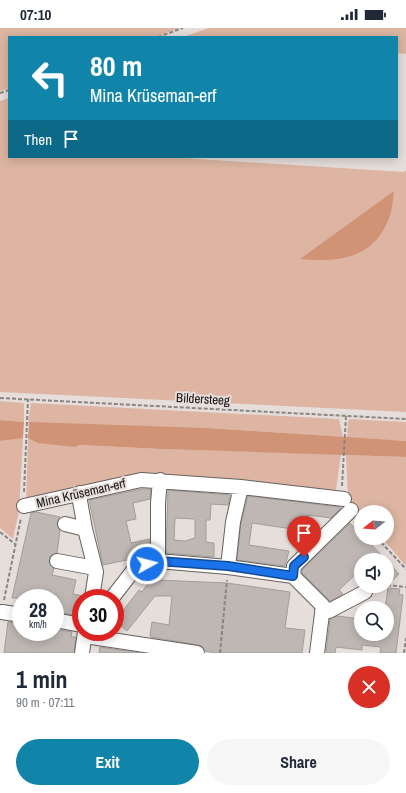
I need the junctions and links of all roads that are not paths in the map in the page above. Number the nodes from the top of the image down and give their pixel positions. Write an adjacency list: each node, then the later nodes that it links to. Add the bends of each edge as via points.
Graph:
1 (160, 480): 2 (street, Mina Krüseman-erf); 3 (street, Mina Krüseman-erf, via 141,480); 8 (street)
2 (241, 487): 9 (street, via 233,522); 11 (street, Mina Krüseman-erf, via 346,509 294,566)
3 (80, 497): 4 (street, Mina Krüseman-erf); 6 (street, Mina Krüseman-erf)
4 (24, 506)
5 (65, 524): 6 (street, Mina Krüseman-erf)
6 (85, 529): 10 (street, Mina Krüseman-erf)
7 (57, 561): 10 (street)
8 (158, 561): 9 (street); 13 (street, via 136,567)
9 (228, 566): 11 (street)
10 (95, 568): 12 (street, Mina Krüseman-erf)
11 (293, 576): 15 (street, via 323,606)
12 (93, 589)
13 (119, 589)
14 (362, 593): 15 (street, via 329,611)
15 (322, 611): 22 (street)
16 (2, 612): 17 (street)
17 (12, 614)
18 (124, 639): 21 (street)
19 (83, 641): 20 (street)
20 (82, 653)
21 (197, 653)
22 (317, 653)

